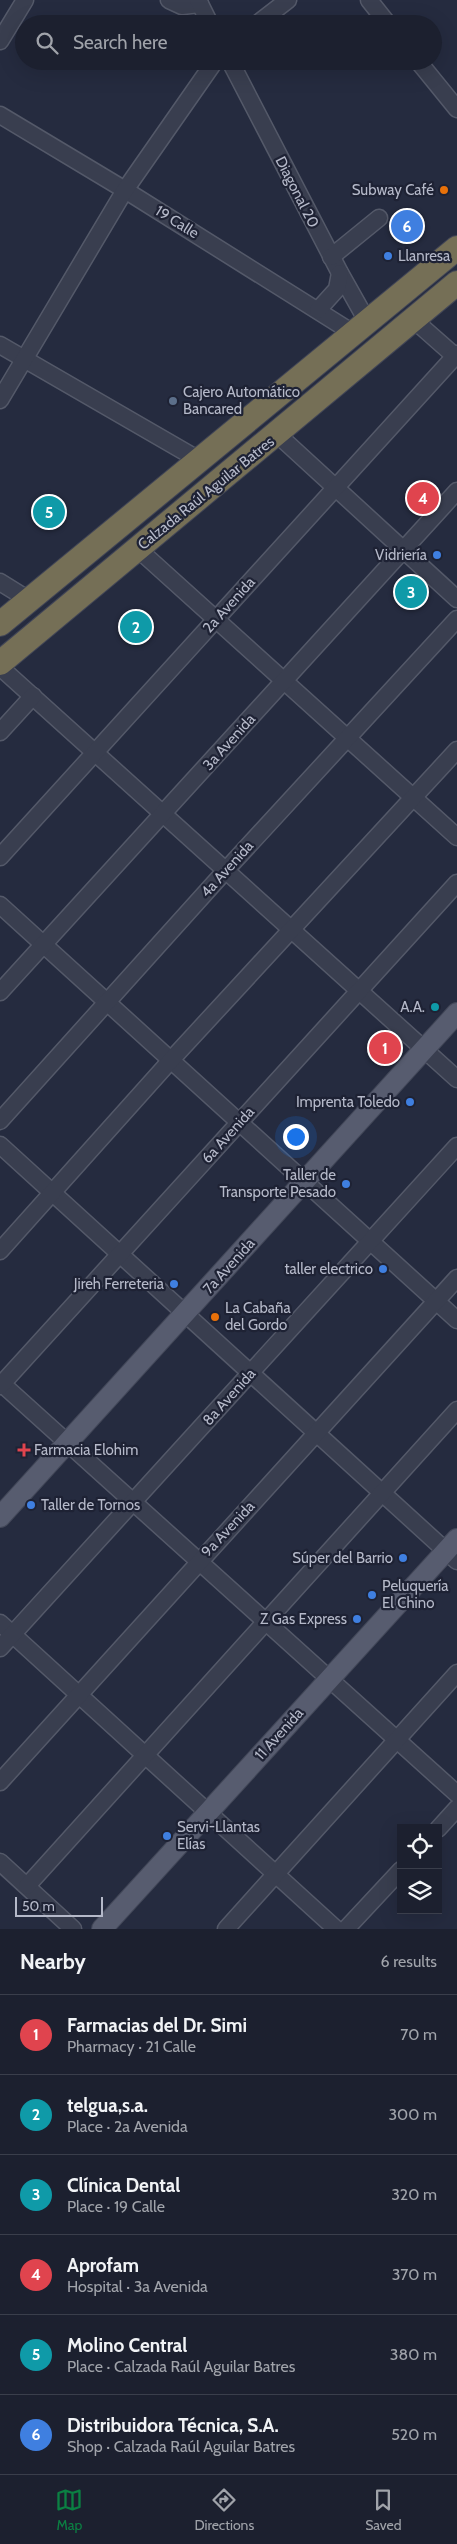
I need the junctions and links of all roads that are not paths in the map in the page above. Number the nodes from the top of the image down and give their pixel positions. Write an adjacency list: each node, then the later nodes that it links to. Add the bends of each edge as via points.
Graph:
1 (25, 0): 6 (street)
2 (168, 0): 5 (street, via 182,6)
3 (288, 0): 8 (street)
4 (369, 0): 9 (street)
5 (199, 2): 7 (street)
6 (16, 15)
7 (206, 15)
8 (269, 15)
9 (381, 15)
10 (15, 16): 11 (street)
11 (0, 41)
12 (209, 70): 17 (street)
13 (235, 70): 20 (street, Diagonal 20)
14 (425, 70): 15 (street)
15 (457, 109)
16 (0, 115): 17 (street, 19 Calle)
17 (126, 190): 23 (street, 19 Calle); 28 (street)
18 (380, 218): 20 (street)
19 (457, 248): 25 (highway, Calzada Raúl Aguilar Batres)
20 (331, 257): 21 (street, Diagonal 20)
21 (340, 273): 23 (street, via 337,290); 25 (street, Diagonal 20)
22 (457, 284): 24 (highway, Calzada Raúl Aguilar Batres)
23 (318, 310): 25 (street, 19 Calle)
24 (414, 320): 27 (street); 30 (highway, Calzada Raúl Aguilar Batres)
25 (360, 327): 31 (highway, Calzada Raúl Aguilar Batres)
26 (0, 345): 28 (street)
27 (456, 356): 32 (street, 2a Avenida)
28 (24, 360): 29 (street); 31 (street)
29 (0, 400)
30 (277, 434): 32 (street); 34 (highway, Calzada Raúl Aguilar Batres)
31 (199, 460): 38 (highway, Calzada Raúl Aguilar Batres)
32 (335, 488): 35 (street); 39 (street, 2a Avenida)
33 (457, 491): 35 (street, 3a Avenida)
34 (138, 549): 39 (street); 42 (highway, Calzada Raúl Aguilar Batres)
35 (403, 550): 37 (street); 43 (street, 3a Avenida)
36 (0, 582): 38 (street)
37 (457, 599)
38 (28, 600): 41 (highway, Calzada Raúl Aguilar Batres)
39 (216, 619): 43 (street); 48 (street, 2a Avenida)
40 (457, 619): 46 (street, 4a Avenida)
41 (0, 624)
42 (0, 665): 44 (street)
43 (284, 681): 46 (street); 50 (street, 3a Avenida)
44 (33, 696): 45 (street); 48 (street)
45 (0, 732)
46 (347, 738): 49 (street); 53 (street, 4a Avenida)
47 (457, 750): 49 (street)
48 (95, 752): 50 (street); 52 (street, 2a Avenida)
49 (412, 796): 51 (street); 56 (street)
50 (163, 814): 53 (street); 57 (street, 3a Avenida)
51 (457, 837)
52 (0, 857)
53 (226, 870): 56 (street); 60 (street, 4a Avenida)
54 (457, 884): 58 (street, 6a Avenida)
55 (0, 905): 57 (street)
56 (291, 929): 58 (street); 63 (street)
57 (44, 945): 59 (street, 3a Avenida); 60 (street)
58 (359, 991): 62 (street); 66 (street, 6a Avenida)
59 (0, 992)
60 (108, 1003): 63 (street); 65 (street, 4a Avenida)
61 (457, 1013): 62 (main road, 7a Avenida)
62 (424, 1050): 64 (street); 69 (main road, 7a Avenida)
63 (171, 1060): 66 (street); 70 (street)
64 (457, 1080)
65 (0, 1121)
66 (239, 1123): 69 (street); 73 (street, 6a Avenida)
67 (0, 1145): 70 (street)
68 (457, 1146): 71 (street, 8a Avenida)
69 (305, 1182): 71 (street); 76 (main road, 7a Avenida)
70 (51, 1192): 72 (street); 73 (street)
71 (370, 1241): 75 (street); 78 (street, 8a Avenida)
72 (0, 1251)
73 (120, 1254): 76 (street); 79 (street, 6a Avenida)
74 (457, 1278): 75 (street, 9a Avenida)
75 (435, 1301): 77 (street); 81 (street, 9a Avenida)
76 (185, 1314): 78 (street); 82 (main road, 7a Avenida)
77 (457, 1320)
78 (250, 1373): 81 (street); 84 (street, 8a Avenida)
79 (1, 1384): 82 (street)
80 (457, 1410): 83 (street)
81 (316, 1433): 83 (street); 87 (street, 9a Avenida)
82 (67, 1442): 84 (street); 85 (main road, 7a Avenida)
83 (382, 1493): 86 (street); 88 (street)
84 (133, 1502): 87 (street); 90 (street, 8a Avenida)
85 (0, 1517)
86 (453, 1550): 93 (main road, 11 Avenida)
87 (199, 1561): 88 (street); 94 (street, 9a Avenida)
88 (265, 1621): 93 (street); 96 (street)
89 (0, 1623): 90 (street)
90 (12, 1634): 91 (street, 8a Avenida); 94 (street)
91 (0, 1648)
92 (457, 1673): 95 (street)
93 (330, 1679): 95 (street); 100 (main road, 11 Avenida)
94 (80, 1695): 96 (street); 97 (street, 9a Avenida)
95 (397, 1740): 98 (street); 104 (street)
96 (145, 1755): 100 (street); 105 (street)
97 (0, 1782)
98 (457, 1794)
99 (457, 1808): 101 (street)
100 (208, 1812): 104 (street); 107 (main road, 11 Avenida)
101 (442, 1825)
102 (0, 1862): 105 (street)
103 (397, 1874): 110 (street)
104 (275, 1875): 108 (street); 109 (street)
105 (27, 1886): 106 (street)
106 (73, 1929)
107 (102, 1929)
108 (226, 1929)
109 (336, 1929)
110 (346, 1929)

